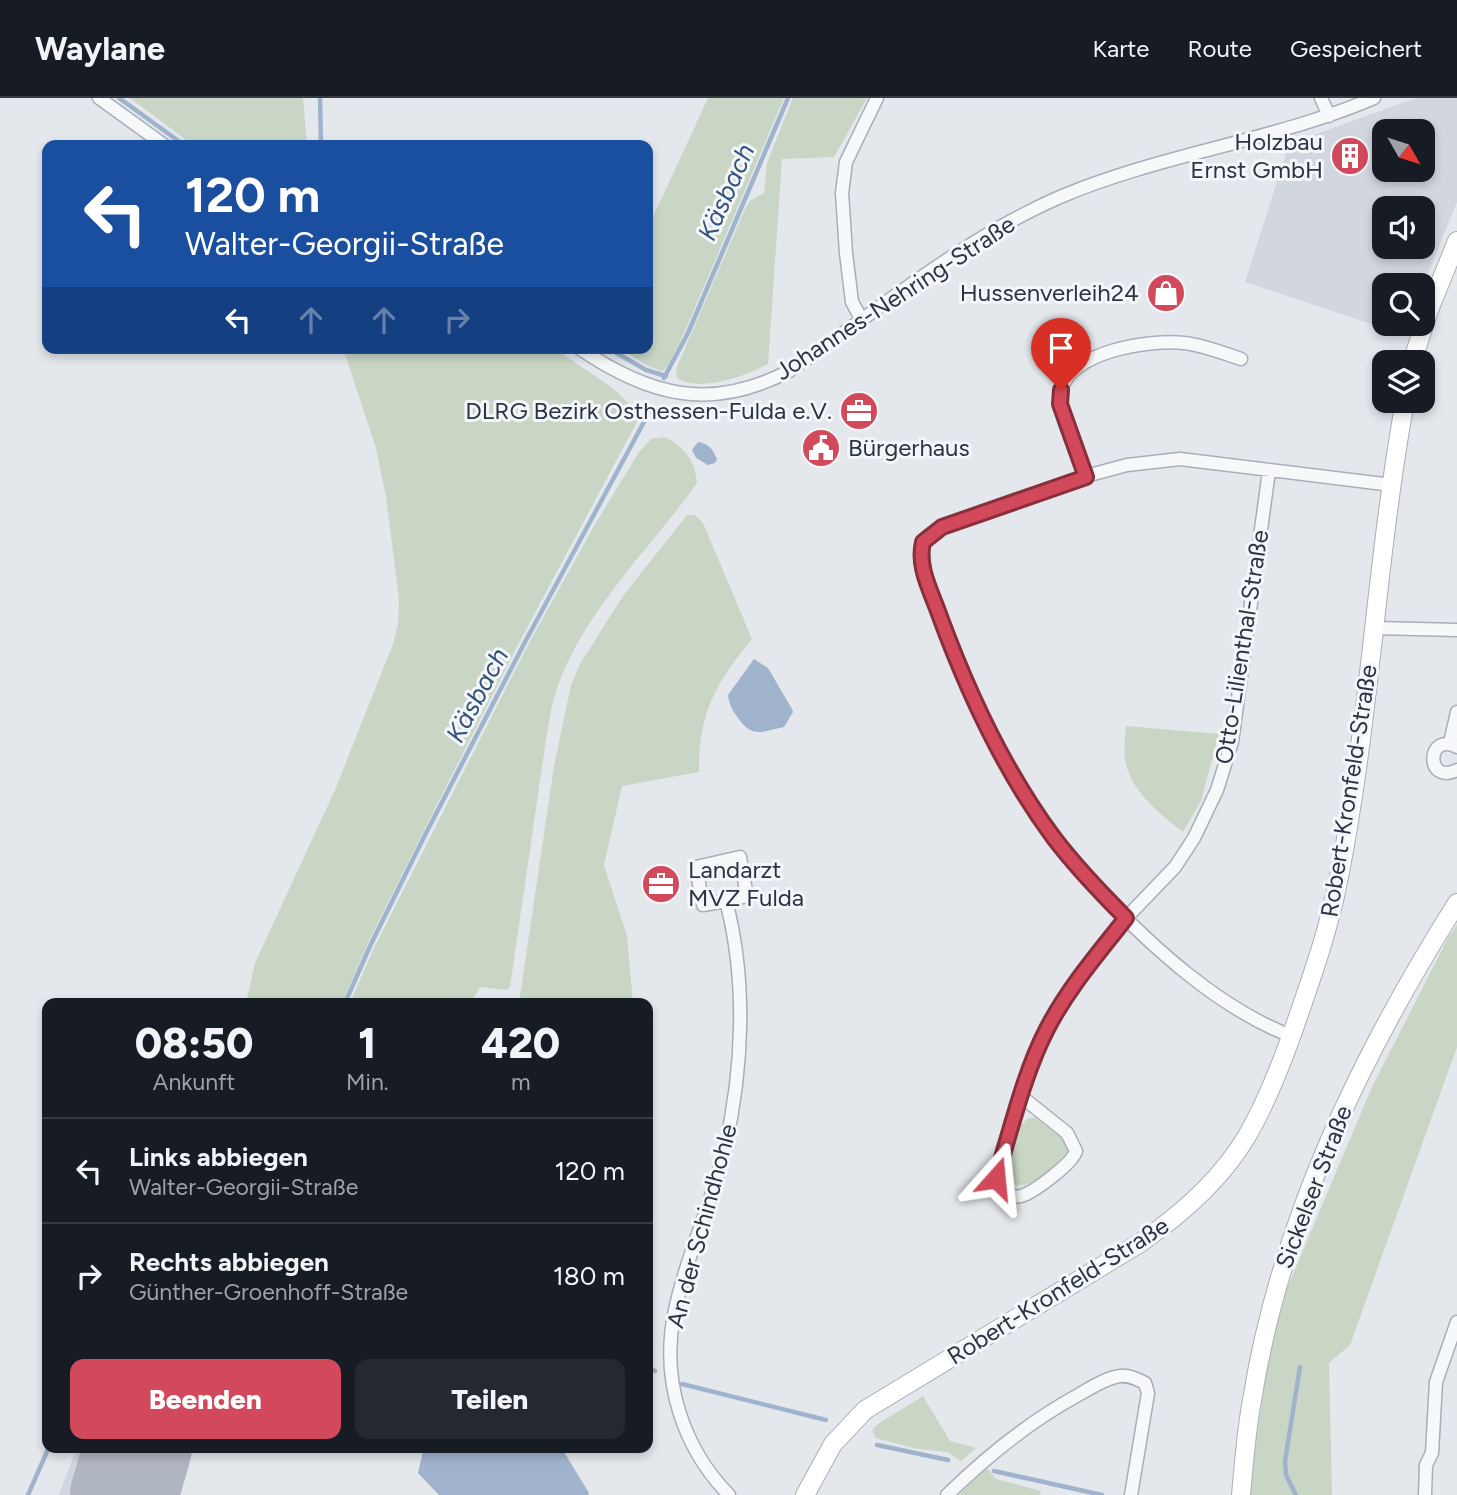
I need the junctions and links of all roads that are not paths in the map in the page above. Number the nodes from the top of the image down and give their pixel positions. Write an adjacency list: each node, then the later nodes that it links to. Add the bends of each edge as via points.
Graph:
1 (99, 98): 6 (street)
2 (877, 98): 8 (street, via 846,162 842,193 852,302)
3 (1321, 98): 5 (street)
4 (1374, 98): 5 (street, Johannes-Nehring-Straße)
5 (1329, 116): 8 (street, Johannes-Nehring-Straße, via 1063,196 964,248)
6 (157, 140)
7 (1457, 241): 9 (street)
8 (862, 320): 10 (street, Johannes-Nehring-Straße, via 789,372 722,395 672,393 645,385)
9 (1416, 350)
10 (588, 354)
11 (1241, 359): 14 (street, via 1186,343 1159,342 1125,347 1084,363 1068,377 1060,404)
12 (1403, 413): 15 (street, Robert-Kronfeld-Straße)
13 (1269, 471): 14 (street, via 1180,459 1127,465); 15 (street); 23 (street, Otto-Lilienthal-Straße, via 1231,742 1217,790 1175,867)
14 (1086, 477): 23 (street, via 942,527 921,549 921,564 944,628 1021,790 1055,840)
15 (1392, 485): 16 (street, Robert-Kronfeld-Straße)
16 (1374, 628): 17 (street); 24 (street, Robert-Kronfeld-Straße, via 1338,883)
17 (1457, 630)
18 (1457, 712): 19 (street)
19 (1454, 745): 20 (street, via 1437,748 1433,762 1443,773)
20 (1457, 770)
21 (726, 901): 21 (street, via 747,896 740,857 696,867 704,905); 27 (street, An der Schindhohle, via 740,984 735,1087 719,1173 677,1301 671,1366 687,1435 701,1462)
22 (1457, 903): 31 (street, Sickelser Straße, via 1373,1047 1307,1195 1266,1329 1252,1398)
23 (1126, 918): 24 (street, via 1201,985 1268,1027); 25 (street, Otto-Lilienthal-Straße, via 1058,1009)
24 (1292, 1036): 28 (street, Robert-Kronfeld-Straße, via 1247,1136 1215,1180 1175,1219 865,1410 833,1444)
25 (1022, 1097): 25 (street, Otto-Lilienthal-Straße, via 996,1178 1000,1188 1020,1196 1065,1168 1076,1151 1067,1133)
26 (1457, 1322): 32 (street, via 1436,1382)
27 (729, 1495)
28 (805, 1495)
29 (947, 1495): 30 (street, via 1043,1414 1120,1376 1145,1383 1148,1393)
30 (1131, 1495)
31 (1241, 1495)
32 (1425, 1495)

